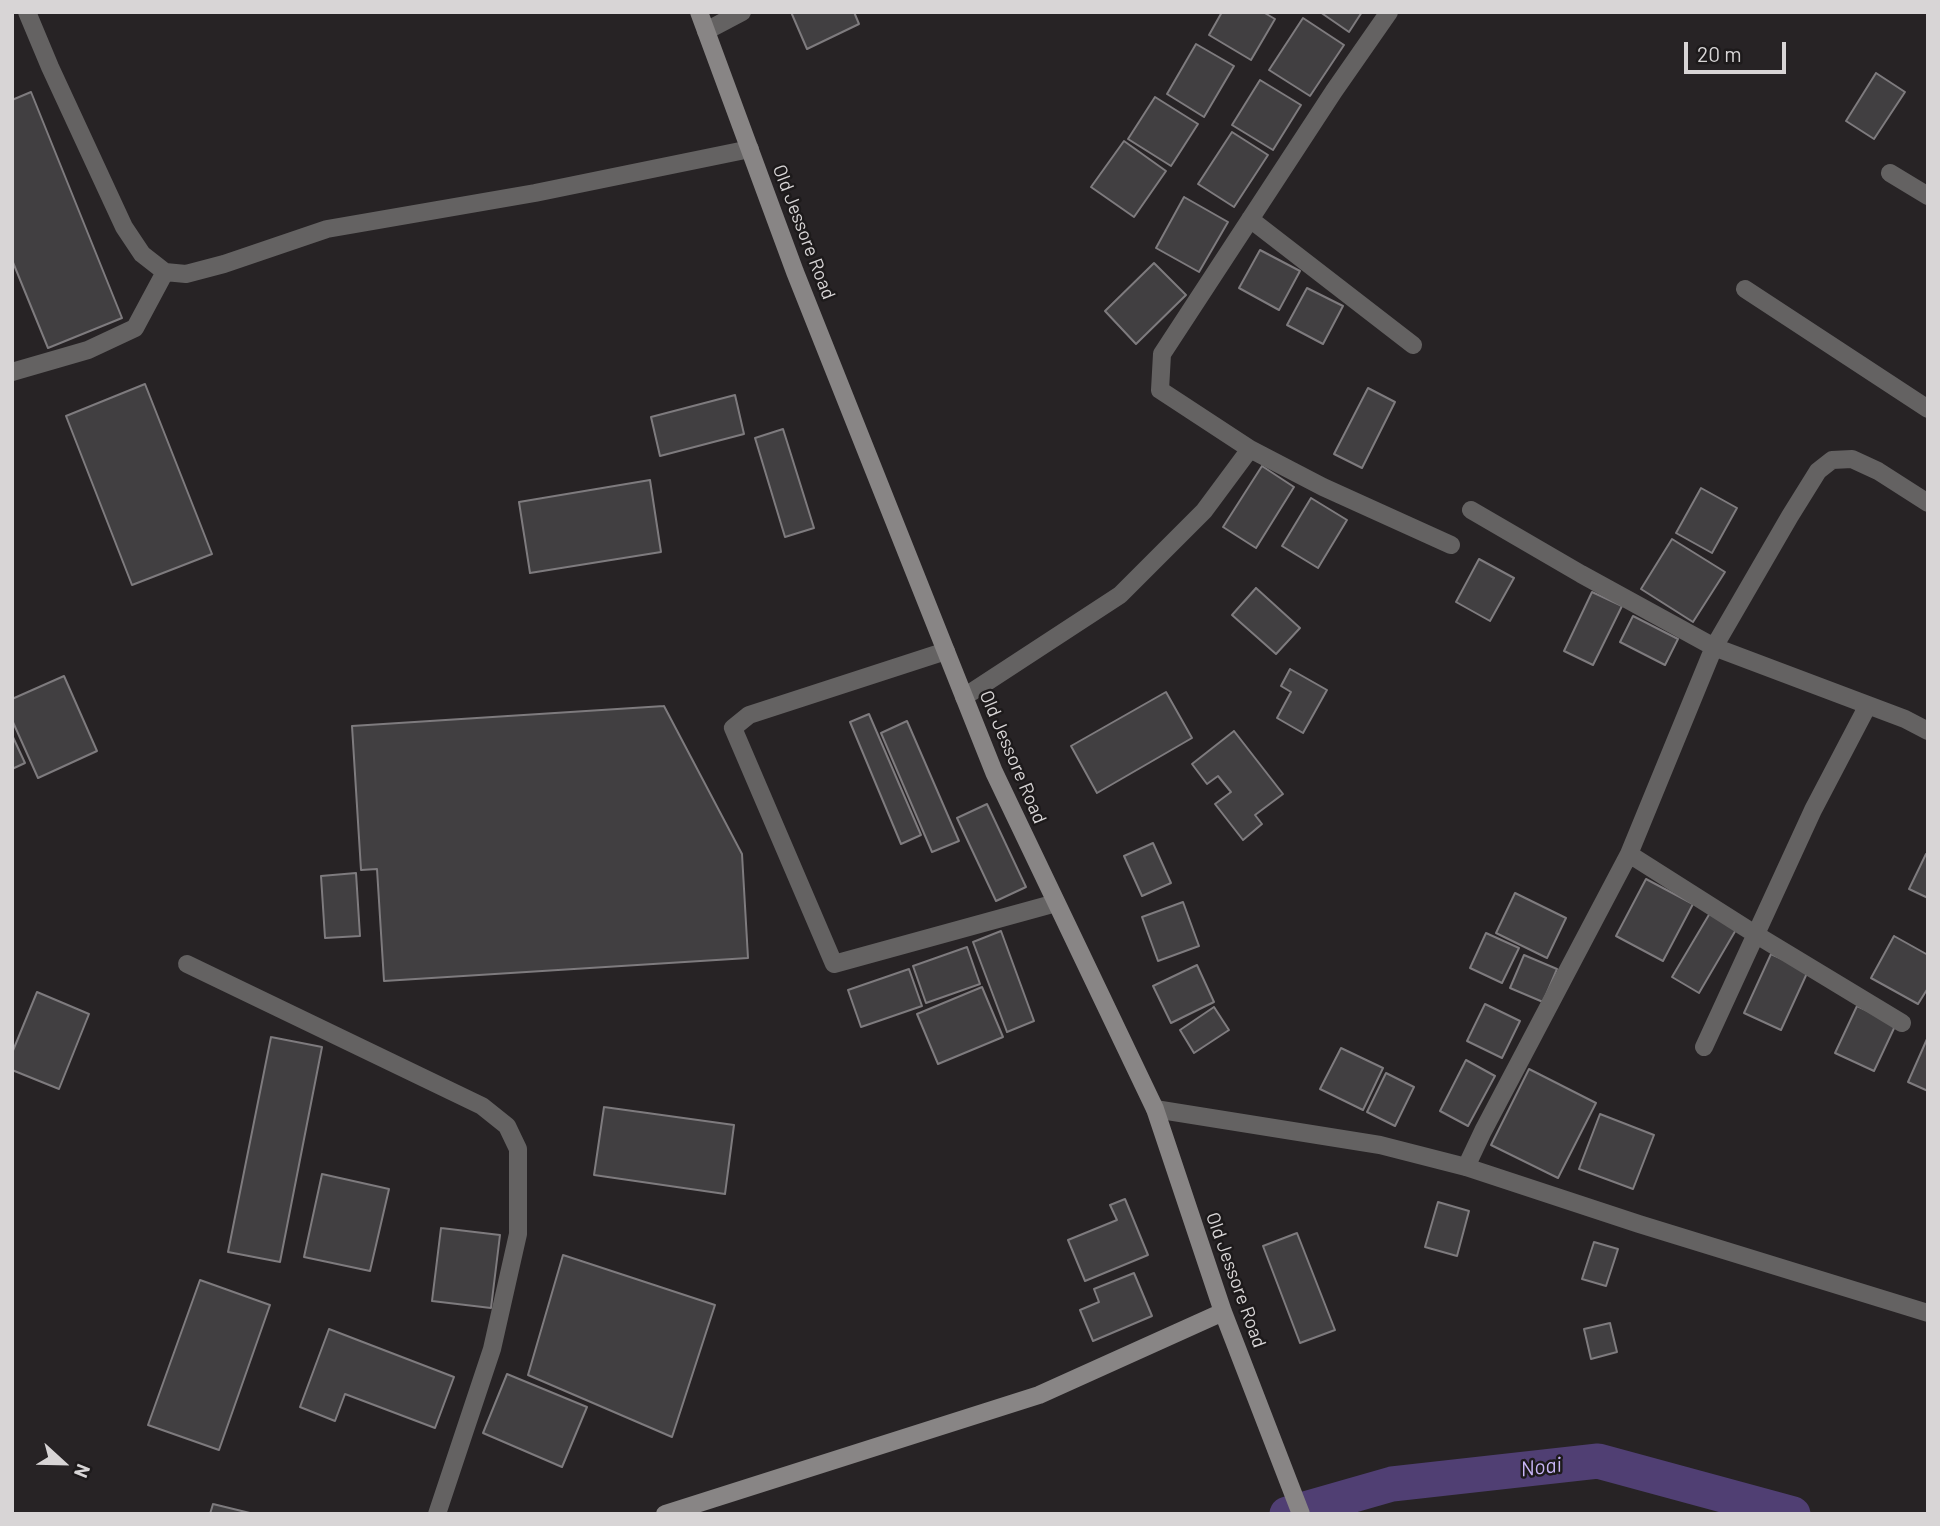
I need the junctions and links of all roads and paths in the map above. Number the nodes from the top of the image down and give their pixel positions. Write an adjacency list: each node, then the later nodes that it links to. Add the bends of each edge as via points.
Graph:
1 (27, 12): 10 (street, via 124,227 142,254)
2 (699, 12): 5 (street, Old Jessore Road)
3 (742, 12): 5 (street)
4 (1388, 12): 9 (street)
5 (706, 31): 6 (street, Old Jessore Road)
6 (750, 149): 10 (street, via 327,229 224,264 186,274); 20 (street, Old Jessore Road)
7 (1891, 173): 8 (street)
8 (1928, 196)
9 (1250, 219): 12 (street); 15 (street, via 1162,354 1160,390)
10 (165, 272): 13 (street, via 135,328 88,351)
11 (1745, 289): 14 (street)
12 (1413, 345)
13 (12, 372)
14 (1928, 409)
15 (1250, 449): 18 (street); 21 (street, via 1204,511 1120,595)
16 (1928, 503): 19 (street, via 1852,459 1832,460 1818,471)
17 (1471, 510): 19 (street)
18 (1451, 545)
19 (1714, 647): 22 (street); 24 (street)
20 (946, 651): 21 (street, Old Jessore Road); 25 (street, via 749,715 733,728 834,964)
21 (964, 697): 25 (street, Old Jessore Road)
22 (1868, 705): 23 (street); 26 (street)
23 (1928, 731)
24 (1629, 854): 26 (street); 31 (street)
25 (1056, 902): 30 (street, Old Jessore Road)
26 (1755, 934): 28 (street); 29 (street)
27 (187, 964): 34 (street, via 482,1106 506,1126 517,1149 518,1234 492,1349)
28 (1902, 1023)
29 (1704, 1047)
30 (1155, 1109): 31 (street, via 1380,1145); 32 (street, Old Jessore Road)
31 (1466, 1167): 33 (street)
32 (1223, 1312): 35 (street, via 1038,1395); 36 (street, Old Jessore Road)
33 (1928, 1313)
34 (437, 1514)
35 (665, 1514)
36 (1301, 1514)

